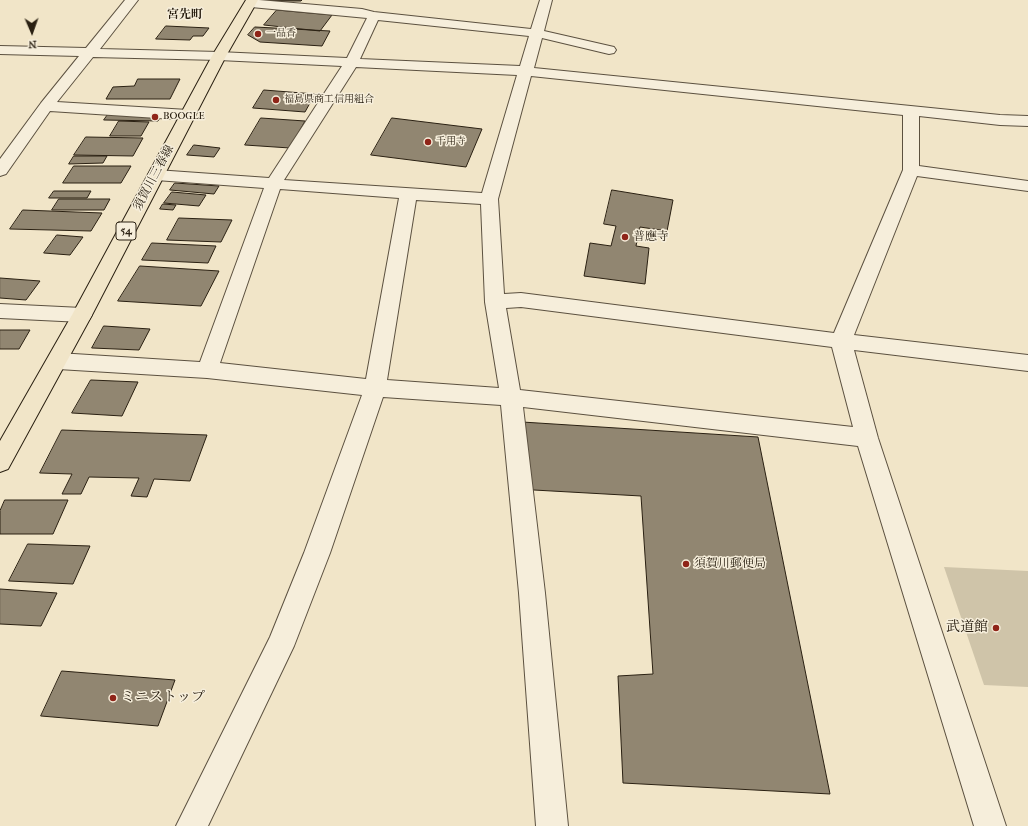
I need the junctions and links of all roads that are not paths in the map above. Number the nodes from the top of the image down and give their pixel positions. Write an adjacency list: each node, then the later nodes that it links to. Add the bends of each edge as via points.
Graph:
1 (132, 0): 9 (street)
2 (369, 0): 5 (street)
3 (546, 0): 6 (street)
4 (251, 1): 5 (street); 10 (main road, 須賀川三春線 / 54)
5 (368, 14): 6 (street); 11 (street)
6 (536, 33): 8 (street); 12 (street)
7 (0, 50): 9 (street)
8 (609, 50)
9 (88, 52): 10 (street); 13 (street)
10 (220, 56): 11 (street); 15 (main road, 須賀川三春線 / 54)
11 (352, 62): 12 (street); 20 (street)
12 (526, 71): 14 (street); 23 (street)
13 (46, 106): 15 (street); 18 (street)
14 (911, 110): 16 (street); 17 (street)
15 (188, 115): 19 (main road, 須賀川三春線 / 54)
16 (1028, 121)
17 (911, 170): 21 (street); 27 (street)
18 (0, 171)
19 (156, 175): 20 (street); 26 (main road, 須賀川三春線 / 54)
20 (274, 183): 22 (street); 30 (street)
21 (1028, 186)
22 (408, 194): 23 (street); 31 (street)
23 (489, 199): 24 (street)
24 (495, 302): 27 (street, via 521,300); 32 (street)
25 (0, 311): 26 (street)
26 (82, 316): 28 (main road, 須賀川三春線 / 54)
27 (841, 341): 29 (street); 33 (street)
28 (58, 361): 30 (street); 34 (main road, 須賀川三春線 / 54)
29 (1028, 363)
30 (207, 370): 31 (street)
31 (375, 388): 32 (street); 35 (street, via 317,553 280,646)
32 (511, 397): 33 (street); 36 (street, via 532,593)
33 (867, 438): 37 (street)
34 (0, 462)
35 (192, 826)
36 (552, 826)
37 (990, 826)

